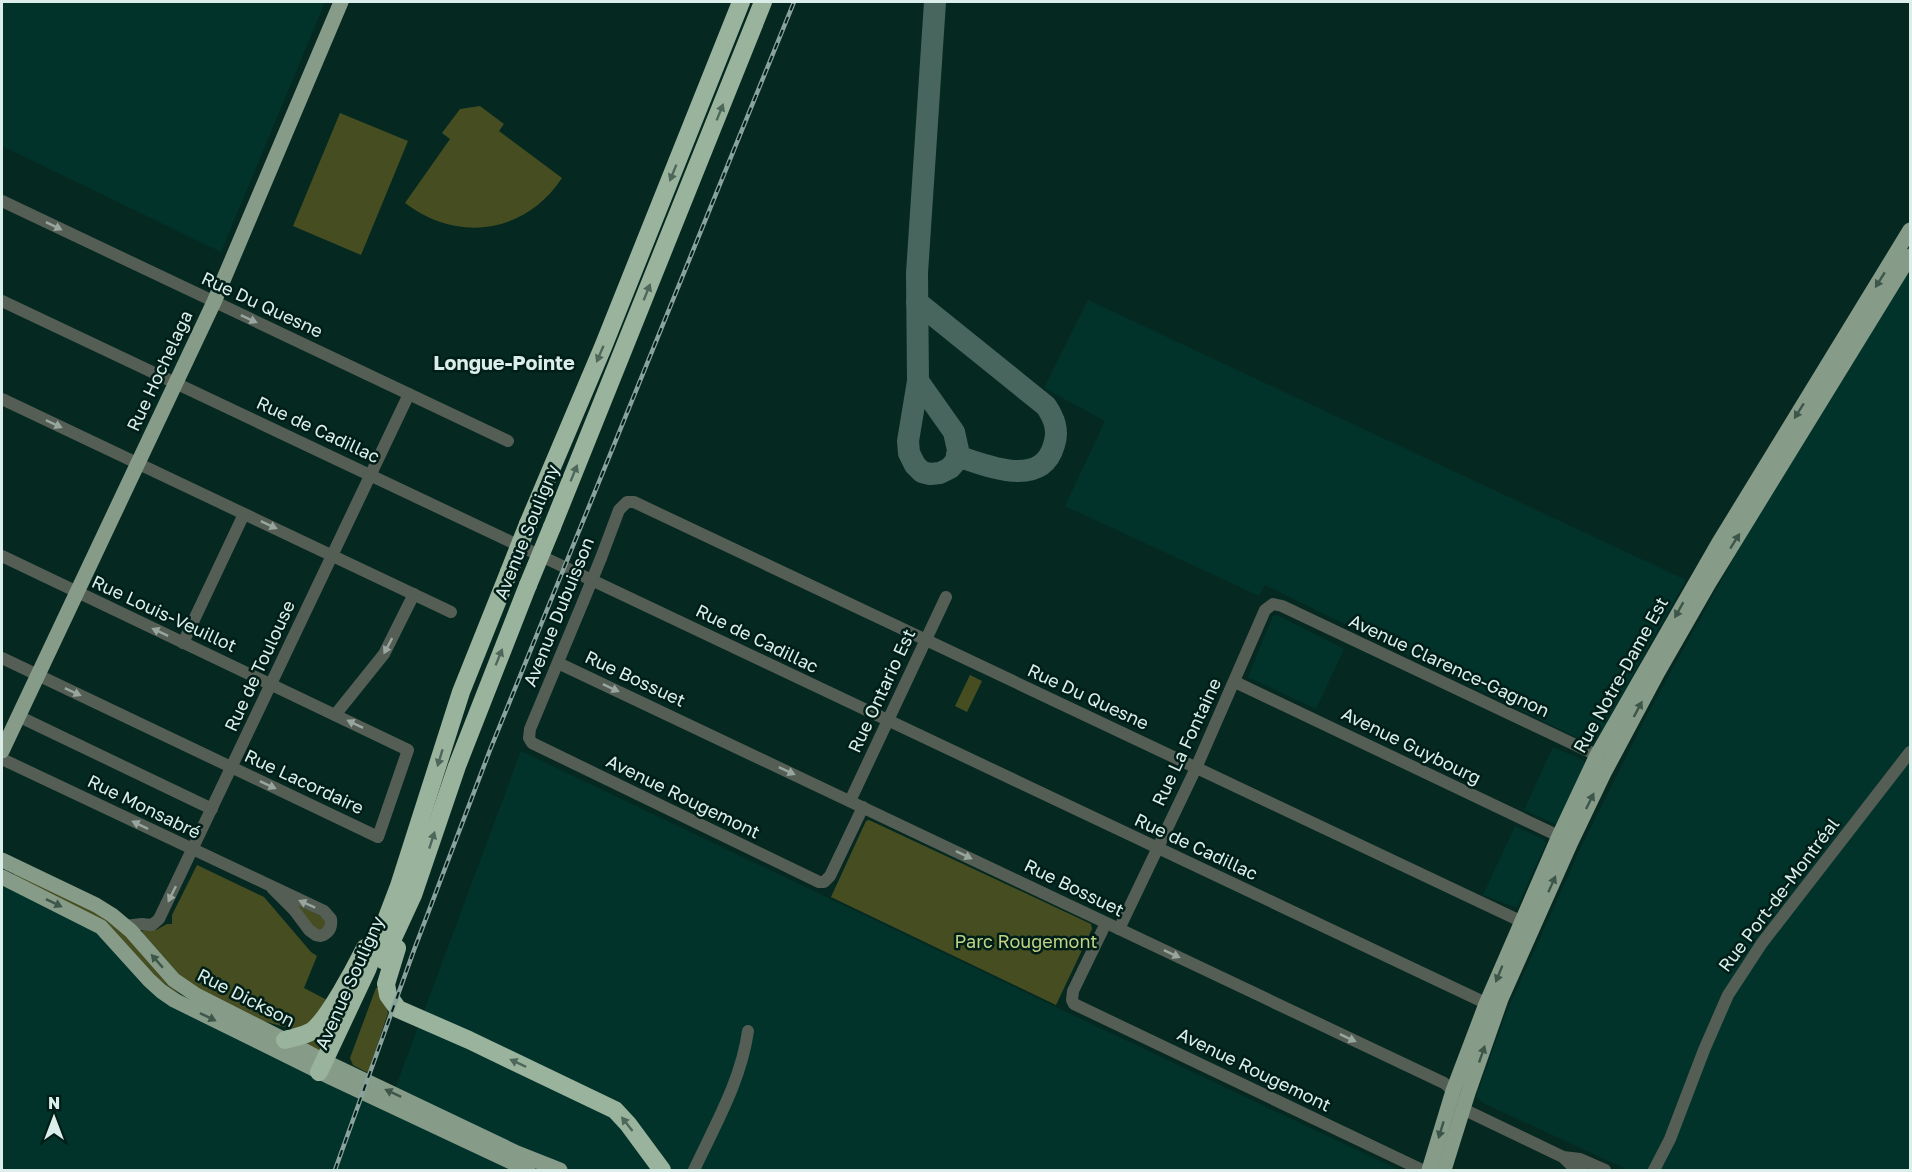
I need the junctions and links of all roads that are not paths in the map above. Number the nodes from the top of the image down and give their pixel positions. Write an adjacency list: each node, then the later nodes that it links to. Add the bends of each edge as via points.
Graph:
1 (341, 2): 8 (main road, Rue Hochelaga)
2 (741, 2): 52 (highway, Avenue Souligny, one-way to 52, bridge, via 461,692)
3 (763, 2): 52 (highway, Avenue Souligny, one-way to 3, bridge)
4 (2, 201): 8 (street, Rue Du Quesne, one-way to 8)
5 (1911, 230): 14 (main road, Rue Notre-Dame Est, one-way to 14)
6 (1911, 256): 14 (main road, Rue Notre-Dame Est)
7 (2, 301): 9 (street, Rue de Cadillac)
8 (214, 302): 9 (main road, Rue Hochelaga); 10 (street, Rue Du Quesne, one-way to 10)
9 (176, 383): 13 (main road, Rue Hochelaga); 15 (street, Rue de Cadillac)
10 (409, 394): 12 (street, Rue Du Quesne); 15 (street, Rue de Toulouse)
11 (2, 399): 13 (street, one-way to 13)
12 (508, 441)
13 (138, 464): 17 (street); 20 (main road, Rue Hochelaga)
14 (1771, 470): 39 (main road, Rue Notre-Dame Est, via 1690,591)
15 (370, 475): 18 (street, Rue de Toulouse); 34 (street, Rue de Cadillac)
16 (627, 502): 25 (street, Rue Du Quesne, via 638,503); 28 (street, Avenue Dubuisson, bridge, via 619,510)
17 (244, 514): 18 (street, one-way to 18); 26 (street)
18 (332, 555): 21 (street); 31 (street, Rue de Toulouse)
19 (2, 556): 20 (street, Rue Louis-Veuillot)
20 (77, 592): 26 (street, Rue Louis-Veuillot, one-way to 20); 29 (main road, Rue Hochelaga)
21 (414, 594): 24 (street); 32 (street, one-way to 32, via 384,654)
22 (946, 597): 25 (street, Rue Ontario Est)
23 (1273, 604): 30 (street, Rue La Fontaine, via 1265,610); 39 (street, Avenue Clarence-Gagnon)
24 (451, 612)
25 (926, 640): 34 (street, Rue Ontario Est); 42 (street, Rue Du Quesne)
26 (183, 643): 31 (street, Rue Louis-Veuillot)
27 (2, 658): 29 (street, Rue Lacordaire)
28 (558, 663): 35 (street, Avenue Dubuisson); 43 (street, Rue Bossuet, one-way to 43)
29 (38, 675): 33 (main road, Rue Hochelaga); 41 (street, Rue Lacordaire, one-way to 41)
30 (1235, 682): 42 (street, Rue La Fontaine); 46 (street, Avenue Guybourg)
31 (271, 685): 32 (street, Rue Louis-Veuillot); 41 (street, Rue de Toulouse)
32 (335, 715): 36 (street, Rue Louis-Veuillot, one-way to 32)
33 (18, 716): 37 (main road, Rue Hochelaga); 45 (street)
34 (888, 721): 43 (street, Rue Ontario Est); 47 (street, Rue de Cadillac)
35 (529, 738): 44 (street, Avenue Rougemont, via 548,751 814,880 824,882 830,876)
36 (408, 750): 41 (street, Rue Lacordaire, one-way to 36, via 378,837)
37 (2, 751)
38 (1911, 752): 73 (street, Rue Port-de-Montréal, via 1769,934 1728,995)
39 (1604, 758): 46 (main road, Rue Notre-Dame Est)
40 (2, 759): 48 (street, Rue Monsabré, one-way to 40)
41 (232, 767): 45 (street, Rue de Toulouse)
42 (1196, 768): 47 (street, Rue La Fontaine); 54 (street, Rue Du Quesne)
43 (849, 801): 44 (street, Rue Bossuet)
44 (863, 807): 53 (street, Rue Bossuet, one-way to 53)
45 (212, 809): 48 (street, Rue de Toulouse)
46 (1565, 839): 54 (main road, Rue Notre-Dame Est)
47 (1157, 849): 56 (street, Rue La Fontaine); 57 (street, Rue de Cadillac)
48 (192, 850): 51 (street, Rue Monsabré); 55 (street, Rue de Toulouse, one-way to 55, via 157,923)
49 (2, 860): 55 (main road, Rue Dickson, via 102,908)
50 (2, 877): 60 (main road, Rue Dickson, one-way to 60, via 101,927 167,996)
51 (272, 888): 51 (street, Rue Monsabré, one-way to 51, via 312,933 321,936 331,927 331,919 324,911)
52 (406, 890): 59 (highway, via 324,1017 309,1033); 60 (highway, Avenue Souligny); 66 (highway, one-way to 52, via 615,1110 394,1005 388,995 387,979)
53 (1106, 922): 56 (street, Rue Bossuet); 68 (street, Avenue Rougemont, via 1073,991 1072,1000 1080,1007)
54 (1527, 924): 57 (main road, Rue Notre-Dame Est)
55 (125, 926): 59 (main road, Rue Dickson, one-way to 55, via 184,988)
56 (1119, 929): 61 (street, Rue Bossuet, one-way to 61, via 1444,1083)
57 (1492, 1006): 61 (main road, Rue Notre-Dame Est); 62 (main road, Rue Notre-Dame Est, one-way to 57)
58 (748, 1031): 67 (street, via 737,1079)
59 (285, 1040): 60 (main road, Rue Dickson)
60 (327, 1069): 64 (main road, Rue Dickson); 65 (main road, Rue Dickson, one-way to 60)
61 (1453, 1091): 62 (street, Rue Bossuet); 69 (main road, Rue Notre-Dame Est, one-way to 69)
62 (1463, 1109): 63 (street); 70 (main road, Rue Notre-Dame Est)
63 (1563, 1157): 71 (street); 72 (street, via 1580,1159)
64 (528, 1170)
65 (560, 1170)
66 (662, 1170)
67 (694, 1170)
68 (1422, 1170)
69 (1429, 1170)
70 (1444, 1170)
71 (1581, 1170)
72 (1605, 1170)
73 (1654, 1170)

